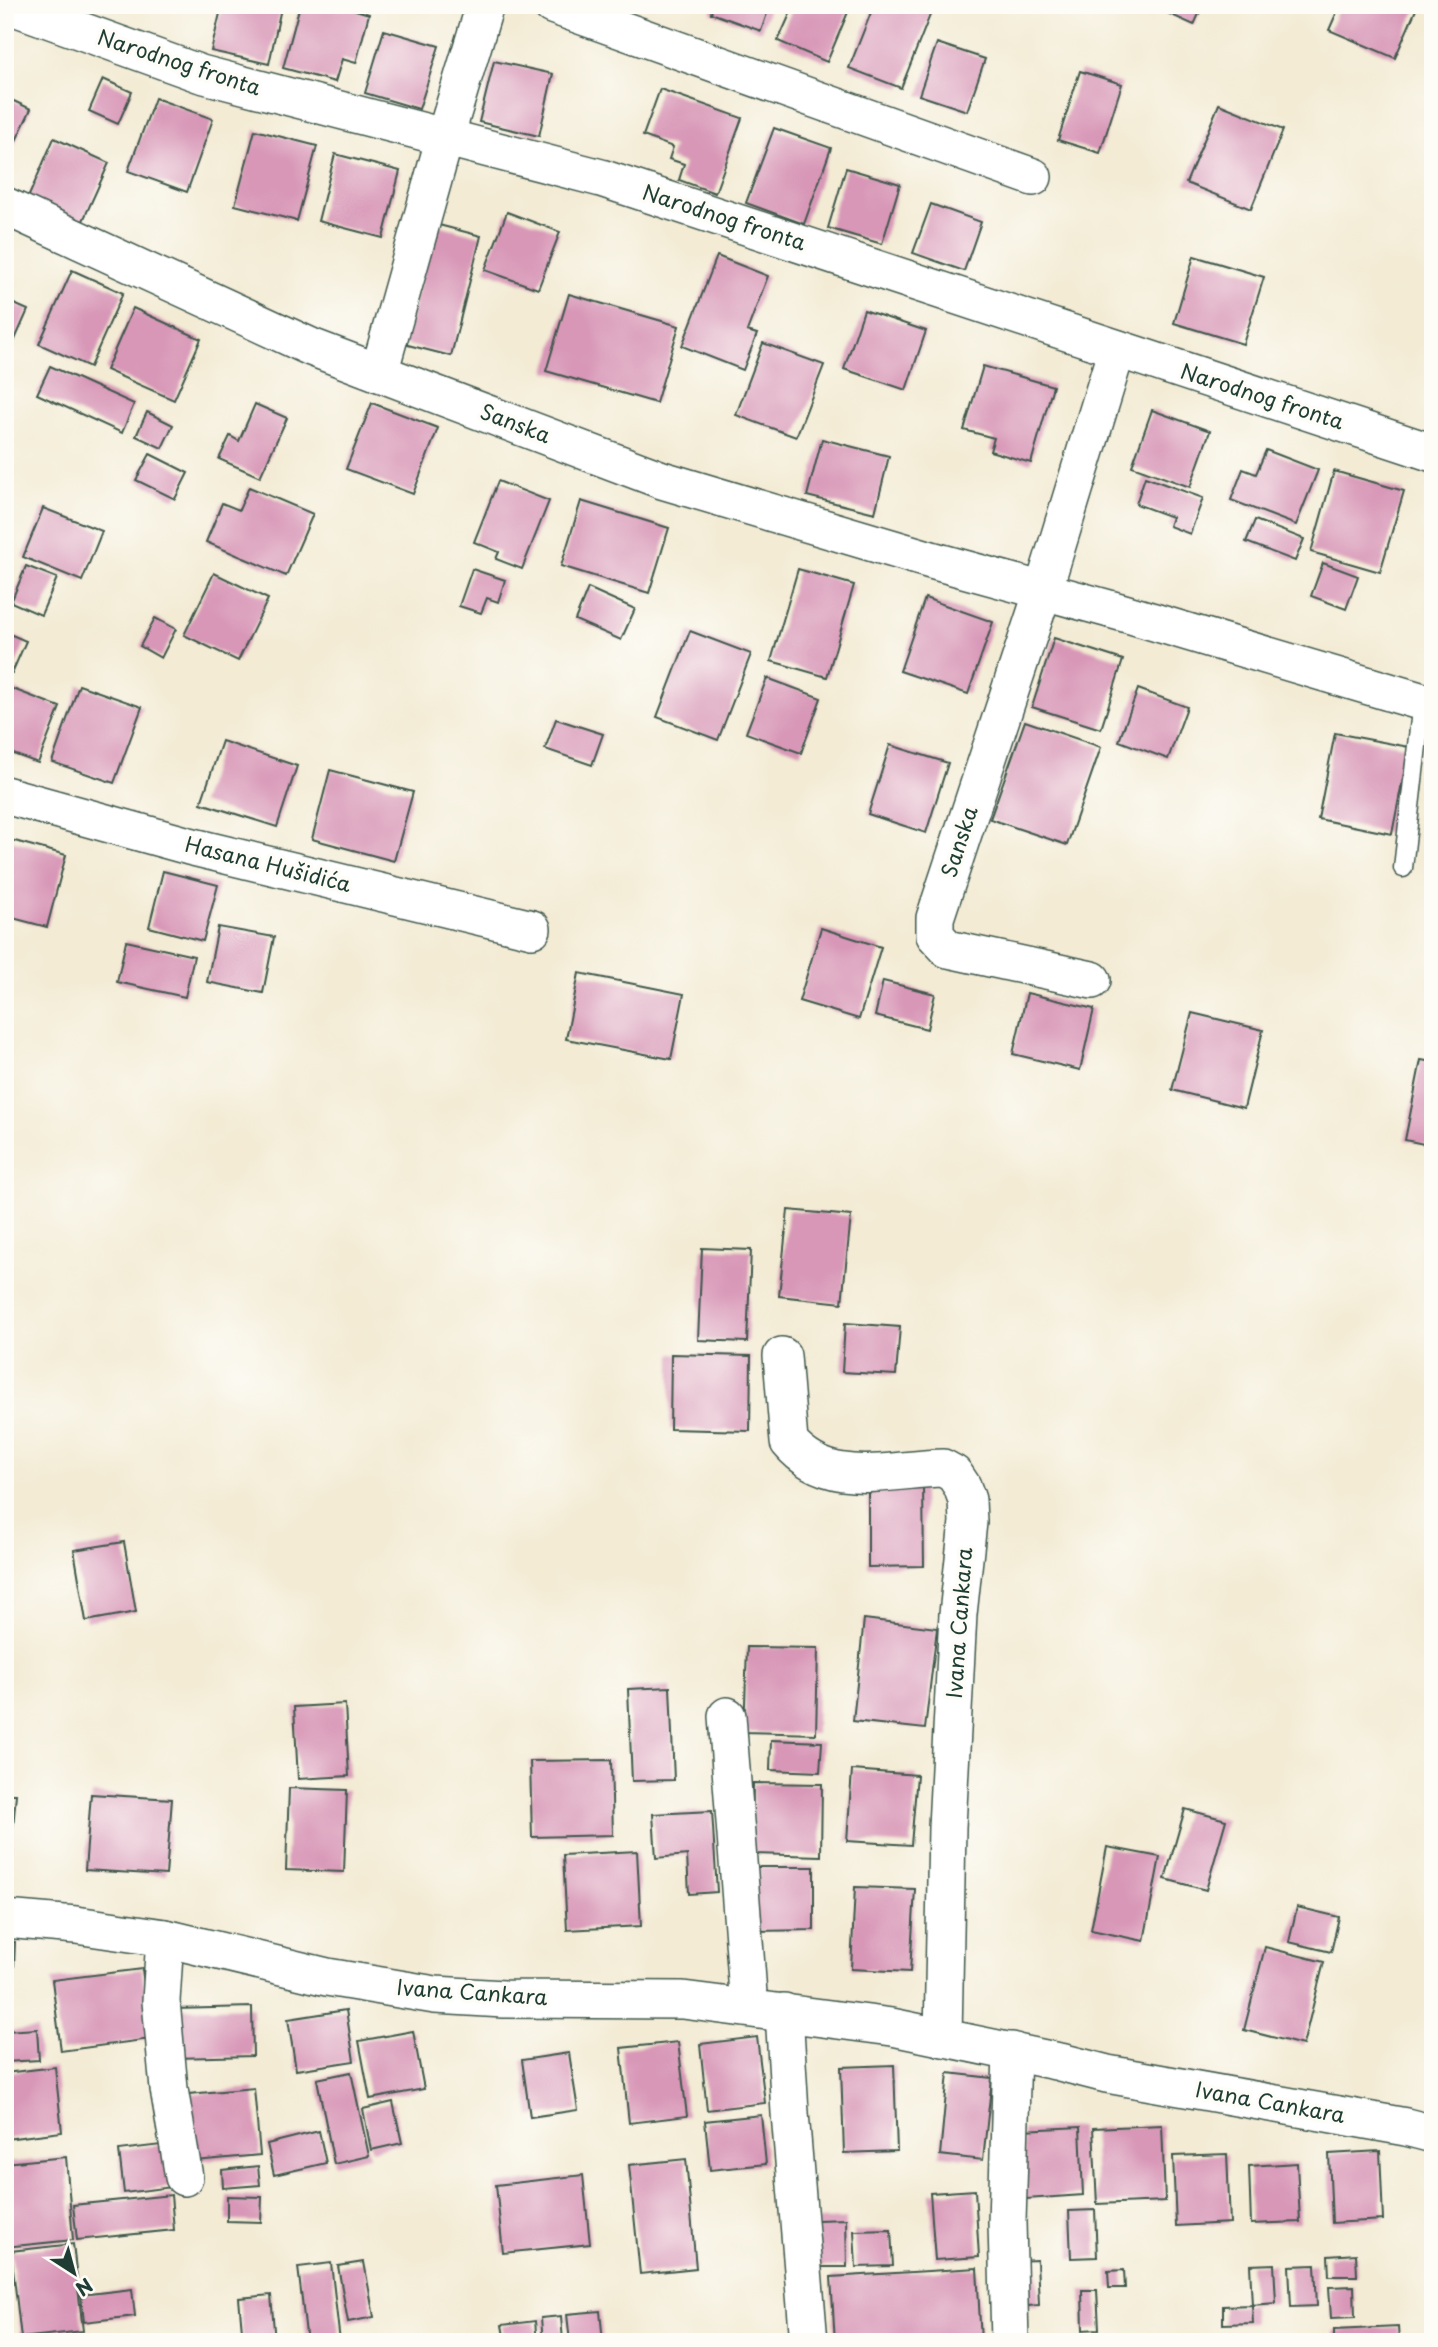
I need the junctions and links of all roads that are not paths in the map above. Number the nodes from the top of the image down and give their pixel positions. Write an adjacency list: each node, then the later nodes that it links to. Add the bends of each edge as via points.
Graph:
1 (9, 5): 4 (street, Narodnog fronta, via 201,74)
2 (485, 5): 4 (street)
3 (552, 5): 5 (street)
4 (445, 137): 7 (street, Narodnog fronta, via 601,178); 8 (street)
5 (1033, 177)
6 (5, 206): 8 (street, Sanska)
7 (1117, 349): 9 (street, Narodnog fronta); 10 (street, Sanska)
8 (379, 373): 10 (street, Sanska, via 662,480)
9 (1433, 453)
10 (1043, 591): 11 (street, Sanska); 15 (street, Sanska, via 935,918 935,935 948,948)
11 (1427, 703): 13 (lane)
12 (5, 795): 14 (street, Hasana Hušidića, via 189,846)
13 (1404, 868)
14 (531, 929)
15 (1092, 980)
16 (782, 1356): 22 (street, Ivana Cankara, via 789,1441 810,1462 839,1473 943,1468 954,1474 967,1500 947,1827)
17 (727, 1716): 20 (street)
18 (5, 1919): 19 (street, Ivana Cankara)
19 (165, 1938): 20 (street, Ivana Cankara, via 327,1977 435,1995 683,2000); 25 (street, via 161,2001)
20 (748, 2007): 21 (street, Ivana Cankara)
21 (784, 2012): 22 (street, Ivana Cankara); 26 (street)
22 (943, 2038): 23 (street, Ivana Cankara)
23 (1012, 2051): 24 (street, Ivana Cankara, via 1107,2074); 27 (street, via 1007,2222)
24 (1433, 2134)
25 (184, 2177)
26 (809, 2342)
27 (1010, 2342)

